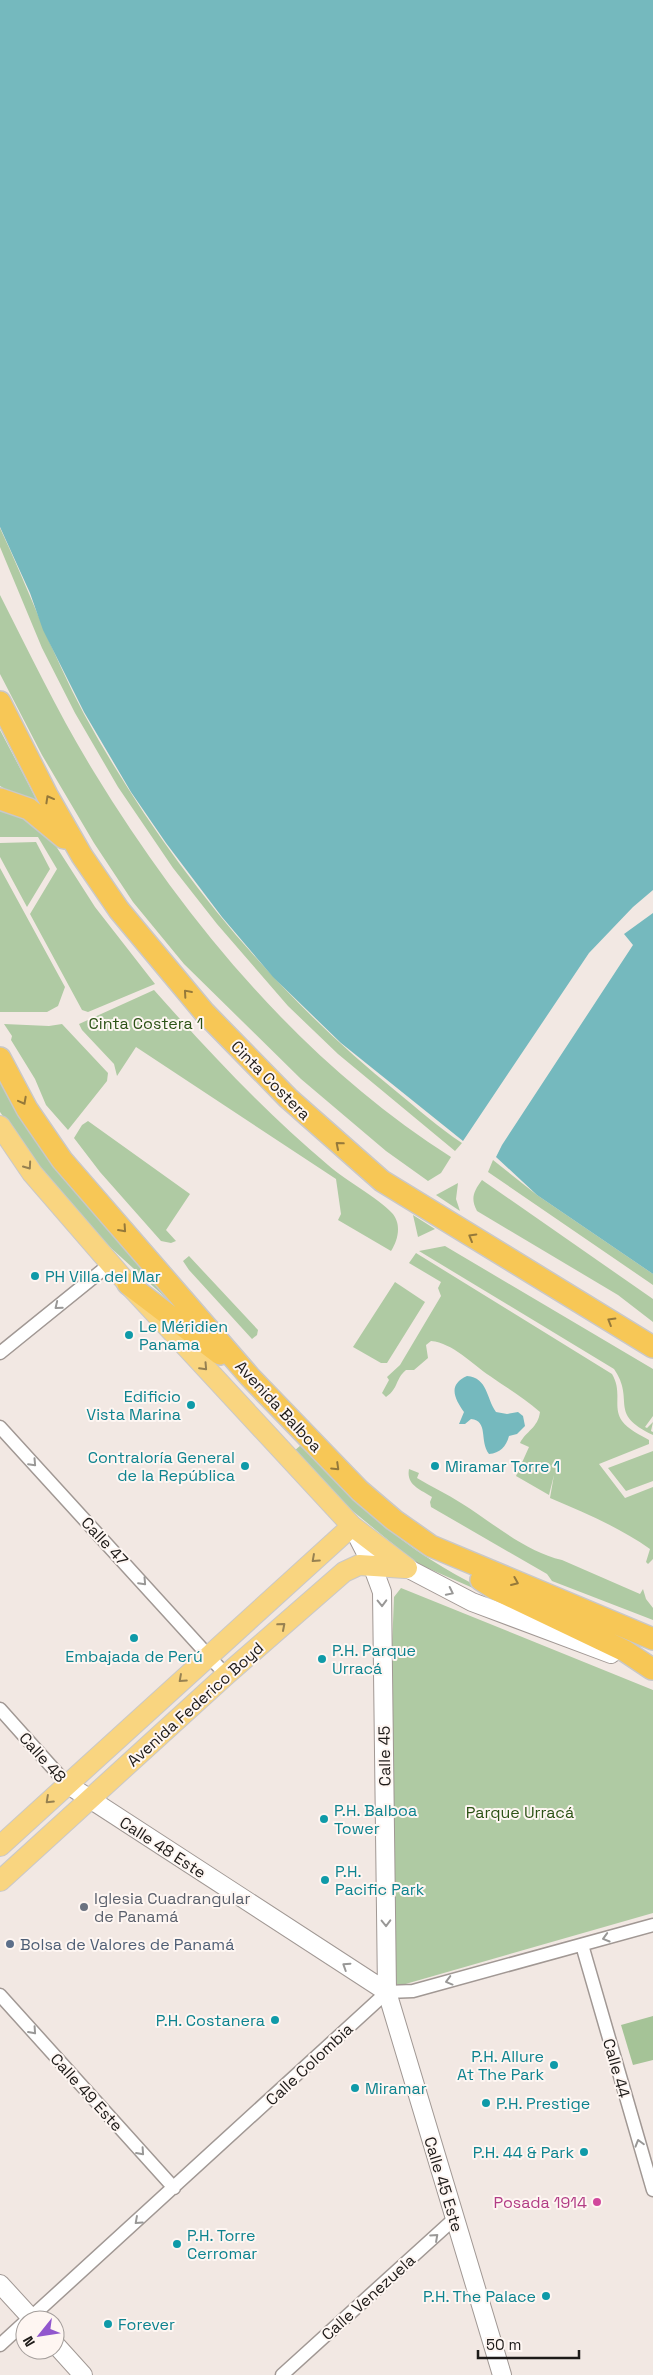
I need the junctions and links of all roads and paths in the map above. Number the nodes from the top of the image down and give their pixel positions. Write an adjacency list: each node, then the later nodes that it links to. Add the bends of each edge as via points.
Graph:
1 (0, 702): 3 (highway, Cinta Costera, one-way to 1)
2 (0, 799): 3 (highway, via 17,803 39,815)
3 (82, 856): 8 (highway, Cinta Costera, one-way to 3, via 382,1181 334,1140 204,1012 119,910)
4 (0, 1058): 10 (highway, Avenida Balboa, one-way to 10, via 27,1109 62,1160)
5 (0, 1126): 6 (main road, Avenida Balboa, one-way to 6, via 32,1173)
6 (110, 1264): 7 (main road, Avenida Balboa); 9 (street, one-way to 9)
7 (128, 1284): 10 (highway); 12 (main road, Avenida Balboa, one-way to 12)
8 (653, 1347)
9 (0, 1353)
10 (250, 1377): 13 (highway, Avenida Balboa, one-way to 13, via 360,1491)
11 (0, 1427): 17 (street, Calle 47, one-way to 17)
12 (352, 1526): 14 (main road, Avenida Balboa); 17 (main road, Avenida Federico Boyd, one-way to 17)
13 (431, 1546): 16 (highway, Avenida Balboa, one-way to 16); 18 (highway, via 495,1589 625,1651)
14 (374, 1556): 15 (main road, Avenida Federico Boyd); 19 (main road, Avenida Federico Boyd, one-way to 14, via 344,1572); 27 (main road, Calle 45, one-way to 27, via 382,1592)
15 (407, 1568): 18 (main road, one-way to 18, via 472,1602)
16 (653, 1638)
17 (209, 1655): 19 (street, Calle 47); 21 (main road, Avenida Federico Boyd, one-way to 21)
18 (652, 1669)
19 (226, 1675): 22 (main road, Avenida Federico Boyd)
20 (0, 1709): 21 (street, Calle 48)
21 (67, 1784): 22 (main road, Calle 48); 23 (main road, Avenida Federico Boyd, one-way to 23)
22 (90, 1799): 24 (main road, Avenida Federico Boyd); 27 (main road, Calle 48 Este, one-way to 22)
23 (0, 1846)
24 (0, 1881)
25 (653, 1925): 26 (street, one-way to 26)
26 (582, 1945): 27 (street, one-way to 27, via 413,1991); 30 (street, Calle 44, one-way to 26)
27 (387, 1992): 29 (street, Calle Colombia); 31 (main road, Calle 45 Este)
28 (0, 1994): 29 (street, Calle 49 Este, one-way to 29)
29 (174, 2188): 34 (street, Calle Colombia, one-way to 34)
30 (653, 2190)
31 (454, 2219): 39 (street, Calle Venezuela, one-way to 31); 40 (main road, Calle 45 Este)
32 (0, 2284): 33 (main road)
33 (21, 2310)
34 (40, 2310)
35 (15, 2332): 36 (street, Calle Colombia)
36 (0, 2345)
37 (65, 2355): 38 (main road)
38 (83, 2375)
39 (282, 2375)
40 (502, 2375)

